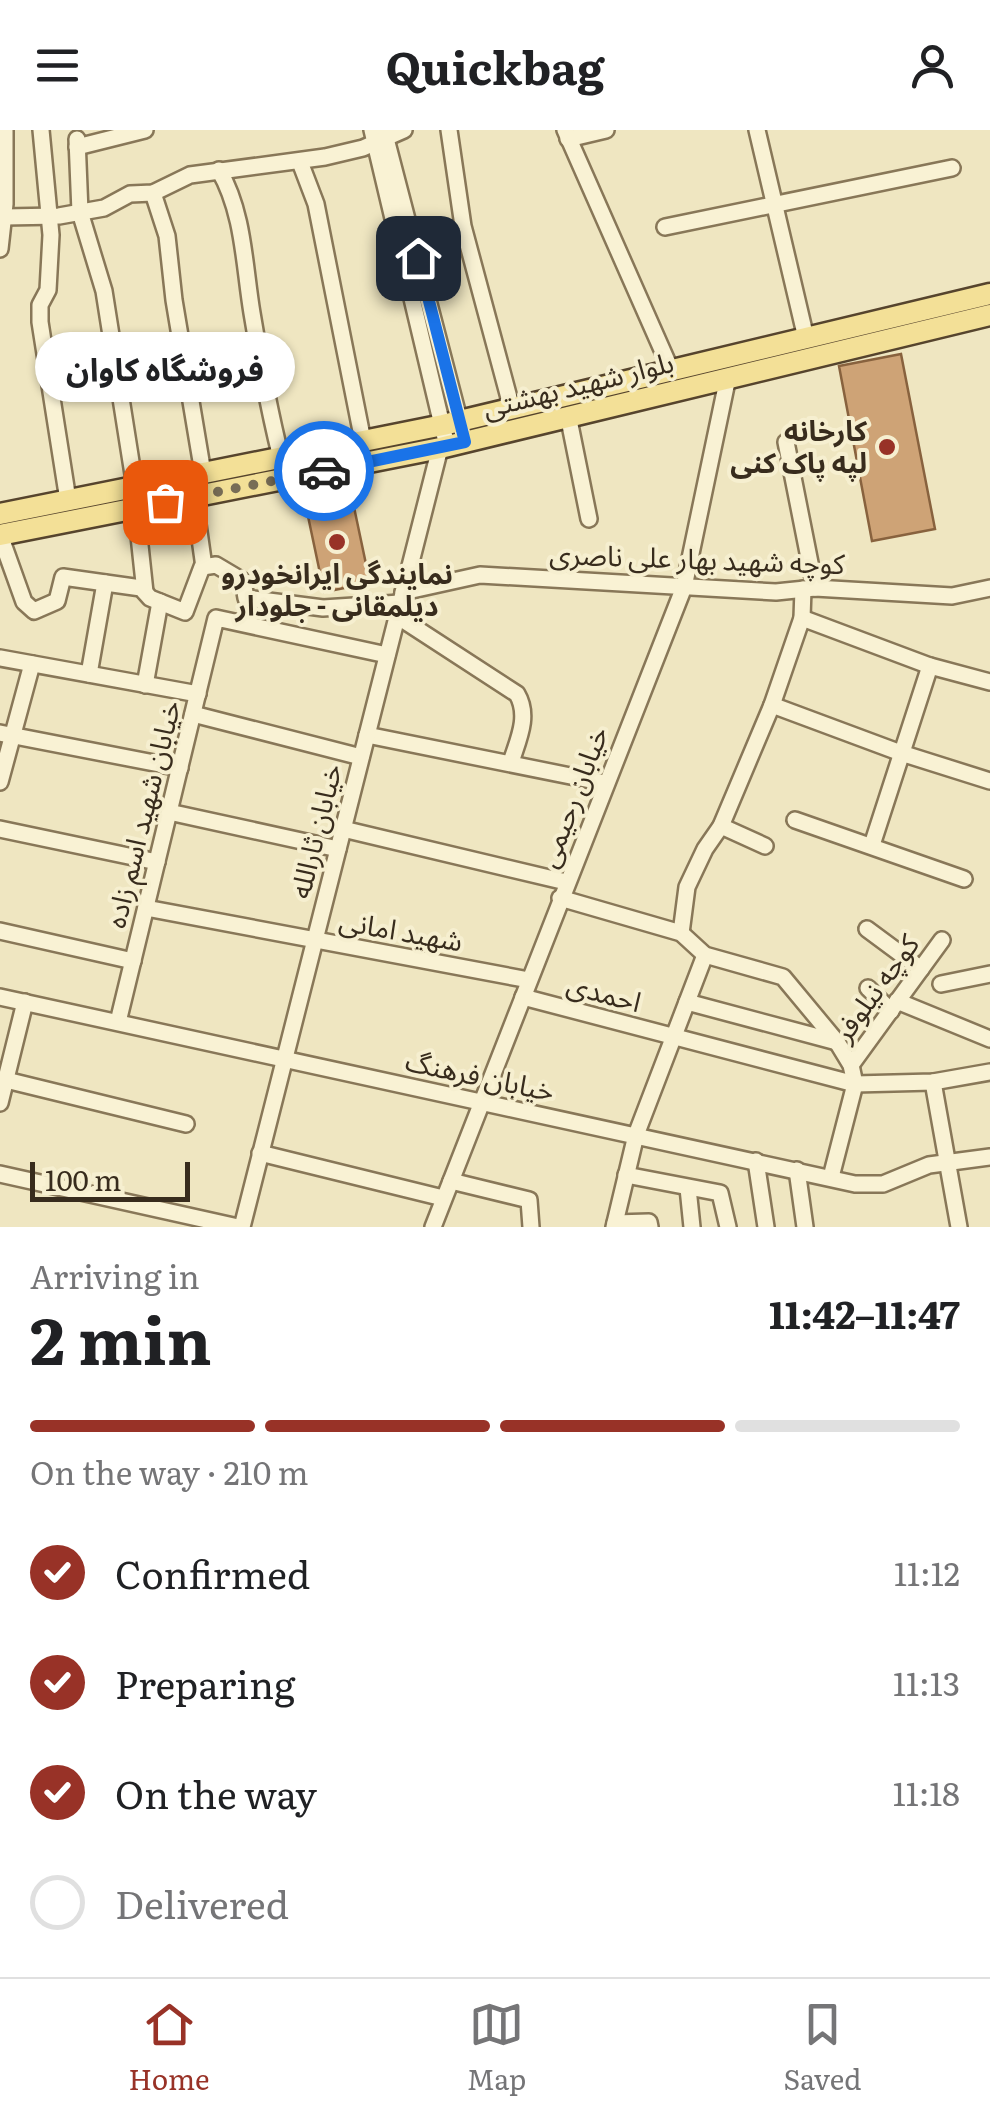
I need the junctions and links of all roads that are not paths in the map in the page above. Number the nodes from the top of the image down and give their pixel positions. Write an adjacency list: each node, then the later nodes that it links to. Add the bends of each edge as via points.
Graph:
1 (4, 130): 15 (street)
2 (42, 130): 17 (street)
3 (145, 130): 16 (street, via 77,143)
4 (404, 130): 9 (street)
5 (449, 130): 25 (street, via 464,226)
6 (606, 130): 8 (street)
7 (757, 130): 14 (street)
8 (566, 134): 23 (street)
9 (379, 136): 10 (street); 27 (street)
10 (300, 162): 12 (street); 28 (street, via 316,204)
11 (952, 168): 14 (street)
12 (219, 170): 13 (street); 30 (street, via 236,212)
13 (153, 193): 16 (street); 31 (street, via 167,236)
14 (774, 204): 18 (street); 22 (street)
15 (3, 210): 17 (street); 19 (street)
16 (80, 212): 17 (street); 33 (street, via 104,291)
17 (49, 216): 34 (street, via 48,290 40,322)
18 (665, 226)
19 (0, 249)
20 (990, 294): 22 (main road, بلوار شهید بهشتی)
21 (990, 314): 24 (main road, بلوار شهید بهشتی)
22 (806, 338): 23 (main road, بلوار شهید بهشتی)
23 (671, 370): 25 (main road, بلوار شهید بهشتی)
24 (728, 376): 26 (main road, بلوار شهید بهشتی); 40 (street, خیابان رحیمی)
25 (512, 409): 27 (main road, بلوار شهید بهشتی)
26 (568, 416): 27 (main road, بلوار شهید بهشتی); 36 (street)
27 (451, 436): 28 (main road, بلوار شهید بهشتی); 32 (main road, بلوار شهید بهشتی); 45 (street, خیابان ثارالله)
28 (363, 440): 30 (main road, بلوار شهید بهشتی)
29 (786, 442): 41 (street)
30 (281, 458): 31 (main road, بلوار شهید بهشتی)
31 (203, 473): 33 (main road, بلوار شهید بهشتی)
32 (194, 496): 33 (main road, بلوار شهید بهشتی); 38 (street)
33 (135, 497): 34 (main road, بلوار شهید بهشتی); 37 (main road, بلوار شهید بهشتی); 43 (street)
34 (68, 500): 35 (main road, بلوار شهید بهشتی)
35 (0, 514)
36 (589, 519)
37 (0, 535): 39 (street, via 24,602 34,611 56,601 63,577)
38 (204, 567): 44 (street, via 185,612); 45 (street, کوچه شهید بهار علی ناصری, via 228,569 243,581 246,598 323,608)
39 (106, 583): 43 (street); 51 (street)
40 (684, 586): 41 (street, کوچه شهید بهار علی ناصری); 45 (street, کوچه شهید بهار علی ناصری, via 480,575); 65 (street, خیابان رحیمی)
41 (809, 588): 42 (street, کوچه شهید بهار علی ناصری, via 952,596); 46 (street)
42 (990, 588)
43 (145, 592): 44 (street)
44 (160, 602): 53 (street)
45 (400, 604): 47 (street, خیابان ثارالله); 61 (street, via 516,694 524,706)
46 (802, 618): 50 (street); 55 (street)
47 (388, 654): 54 (street, خیابان شهید اسم زاده, via 216,618); 58 (street, خیابان ثارالله)
48 (0, 658): 49 (street)
49 (32, 664): 51 (street); 57 (street)
50 (930, 666): 52 (street); 59 (street)
51 (88, 674): 53 (street)
52 (990, 682)
53 (145, 684): 54 (street)
54 (198, 694): 56 (street, خیابان شهید اسم زاده)
55 (772, 705): 59 (street); 68 (street)
56 (193, 714): 60 (street); 62 (street, خیابان شهید اسم زاده)
57 (6, 734): 62 (street); 64 (street)
58 (367, 735): 60 (street, خیابان ثارالله); 61 (street)
59 (901, 753): 63 (street); 71 (street)
60 (361, 757): 70 (street, خیابان ثارالله)
61 (511, 762): 65 (street)
62 (180, 768): 66 (street, خیابان شهید اسم زاده)
63 (990, 781)
64 (0, 782)
65 (605, 783): 76 (street, خیابان رحیمی)
66 (169, 812): 73 (street); 74 (street, خیابان شهید اسم زاده)
67 (795, 820): 71 (street)
68 (721, 826): 72 (street); 81 (street, via 687,886)
69 (0, 829): 74 (street)
70 (343, 829): 73 (street, خیابان ثارالله); 76 (street)
71 (872, 844): 75 (street)
72 (765, 846)
73 (338, 848): 82 (street, خیابان ثارالله)
74 (157, 862): 78 (street, خیابان شهید اسم زاده)
75 (964, 878)
76 (566, 882): 77 (street, خیابان رحیمی)
77 (560, 898): 81 (street); 88 (street, خیابان رحیمی)
78 (146, 908): 82 (street, شهید امانی); 85 (street, خیابان شهید اسم زاده)
79 (867, 929): 86 (street)
80 (0, 931): 85 (street)
81 (681, 933): 84 (street)
82 (314, 940): 88 (street, شهید امانی); 100 (street, خیابان ثارالله)
83 (942, 940): 86 (street, کوچه نیلوفر)
84 (705, 954): 94 (street); 99 (street, via 782,977)
85 (133, 961): 96 (street, خیابان شهید اسم زاده)
86 (921, 969): 95 (street, کوچه نیلوفر)
87 (990, 974): 89 (street)
88 (529, 980): 92 (street, خیابان رحیمی)
89 (942, 984)
90 (868, 988): 95 (street)
91 (0, 997): 93 (street, خیابان فرهنگ)
92 (523, 997): 97 (street, احمدی); 106 (street, خیابان رحیمی)
93 (25, 1002): 96 (street, خیابان فرهنگ); 103 (street)
94 (687, 1002): 97 (street); 99 (street)
95 (894, 1006): 98 (street); 101 (street, کوچه نیلوفر)
96 (118, 1022): 100 (street, خیابان فرهنگ)
97 (673, 1037): 105 (street, احمدی); 109 (street)
98 (990, 1040)
99 (837, 1042): 101 (street)
100 (284, 1059): 106 (street, خیابان فرهنگ); 110 (street, خیابان ثارالله)
101 (850, 1065): 105 (street)
102 (990, 1072): 104 (street, احمدی)
103 (6, 1080): 107 (street); 108 (street)
104 (932, 1082): 105 (street, احمدی); 113 (street)
105 (855, 1084): 117 (street)
106 (483, 1102): 109 (street, خیابان فرهنگ); 118 (street, خیابان رحیمی)
107 (0, 1103)
108 (186, 1124)
109 (636, 1135): 112 (street, خیابان فرهنگ); 116 (street)
110 (260, 1154): 120 (street); 123 (street, خیابان ثارالله)
111 (990, 1158): 113 (street, خیابان فرهنگ)
112 (756, 1161): 114 (street, خیابان فرهنگ); 128 (street)
113 (947, 1162): 117 (street, خیابان فرهنگ, via 883,1184); 130 (street)
114 (797, 1170): 117 (street, خیابان فرهنگ); 129 (street)
115 (0, 1174): 123 (street)
116 (626, 1176): 119 (street); 122 (street)
117 (831, 1178)
118 (451, 1181): 120 (street, خیابان رحیمی); 125 (street, via 528,1200)
119 (688, 1188): 126 (street); 127 (street, via 720,1193)
120 (443, 1198): 124 (street, خیابان رحیمی)
121 (649, 1224): 122 (street)
122 (614, 1225)
123 (240, 1227)
124 (433, 1227)
125 (531, 1227)
126 (692, 1227)
127 (728, 1227)
128 (766, 1227)
129 (805, 1227)
130 (959, 1227)

